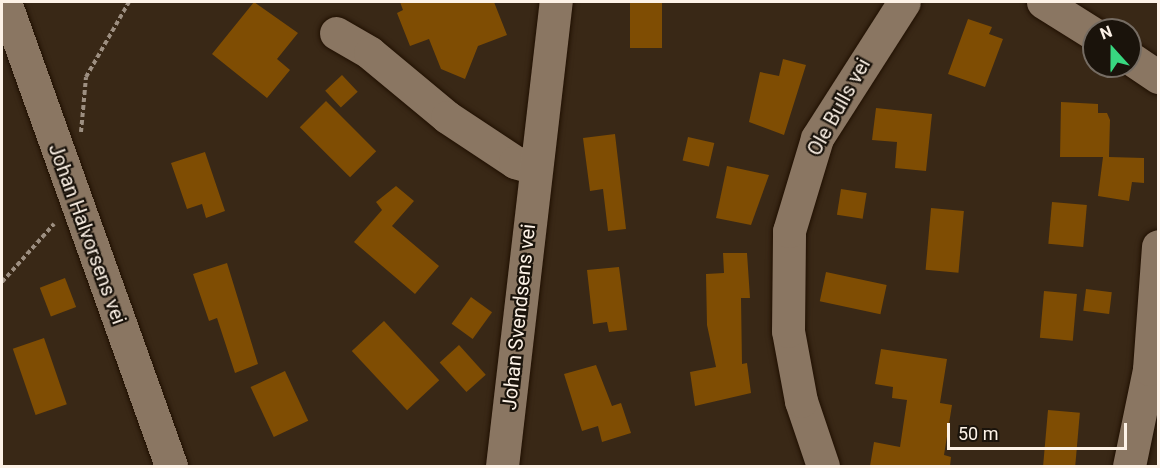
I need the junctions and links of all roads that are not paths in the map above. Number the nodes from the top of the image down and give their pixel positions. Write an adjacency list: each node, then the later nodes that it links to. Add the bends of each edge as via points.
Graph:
1 (5, 2): 11 (street, Johan Halvorsens vei)
2 (556, 2): 9 (street, Johan Svendsens vei)
3 (904, 2): 13 (street, Ole Bulls vei, via 817,138 789,231 788,331 801,401)
4 (1043, 2): 5 (street)
5 (1082, 26)
6 (336, 33): 9 (street, via 370,53 447,117 515,162)
7 (1142, 66): 8 (street)
8 (1158, 77)
9 (535, 168): 12 (street, Johan Svendsens vei)
10 (1158, 246): 14 (street, via 1149,369)
11 (171, 466)
12 (502, 466)
13 (823, 466)
14 (1130, 466)

